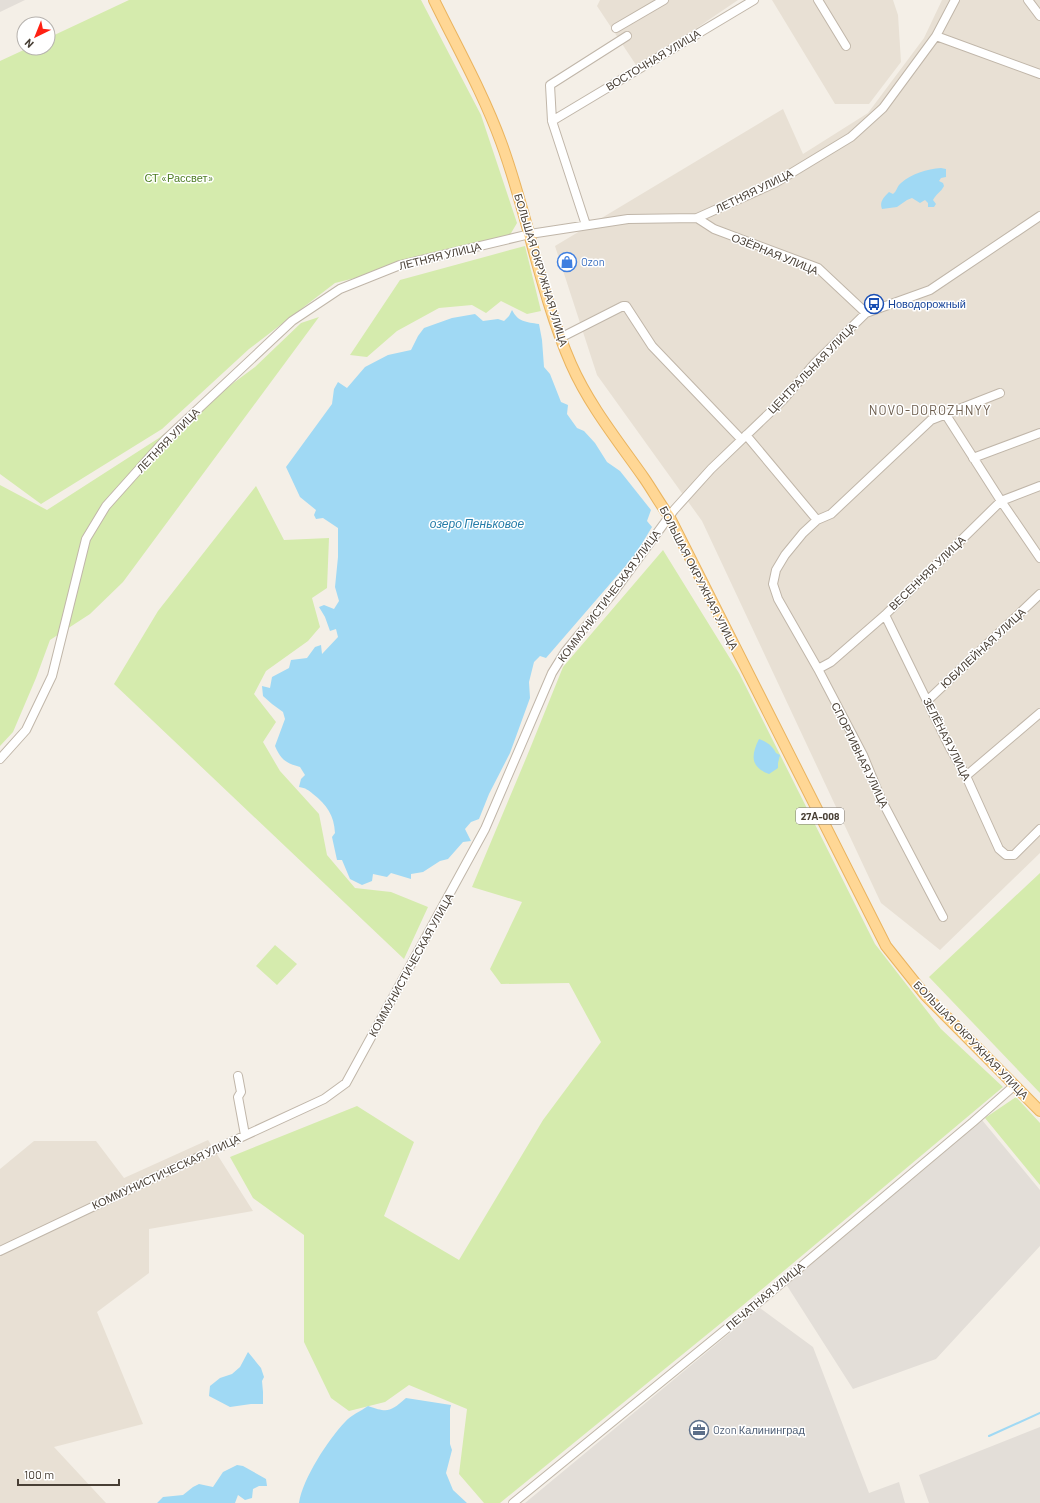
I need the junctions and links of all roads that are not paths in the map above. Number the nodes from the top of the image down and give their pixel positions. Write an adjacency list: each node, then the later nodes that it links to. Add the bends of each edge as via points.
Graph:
1 (434, 0): 17 (main road, БОЛЬШАЯ ОКРУЖНАЯ УЛИЦА / 27А-008, via 486,104 502,143)
2 (664, 0): 8 (street)
3 (754, 0): 13 (street, ВОСТОЧНАЯ УЛИЦА)
4 (818, 0): 11 (street)
5 (955, 0): 10 (street, ЛЕТНЯЯ УЛИЦА)
6 (1028, 0): 7 (street)
7 (1040, 16)
8 (616, 28)
9 (627, 36): 13 (street, via 550,84)
10 (936, 36): 12 (street); 15 (street, ЛЕТНЯЯ УЛИЦА, via 883,108 851,137 775,183)
11 (846, 46)
12 (1040, 74)
13 (552, 120): 16 (street)
14 (1040, 216): 18 (street, ЦЕНТРАЛЬНАЯ УЛИЦА, via 930,290)
15 (697, 218): 16 (street, ЛЕТНЯЯ УЛИЦА, via 628,219); 18 (street, ОЗЁРНАЯ УЛИЦА, via 714,230 818,268)
16 (586, 226): 17 (street, ЛЕТНЯЯ УЛИЦА)
17 (530, 234): 19 (main road, БОЛЬШАЯ ОКРУЖНАЯ УЛИЦА / 27А-008); 35 (street, ЛЕТНЯЯ УЛИЦА, via 400,264 340,289 292,321 165,440 106,506 86,539 52,676 26,730)
18 (866, 313): 23 (street, ЦЕНТРАЛЬНАЯ УЛИЦА, via 814,363 783,400)
19 (560, 338): 23 (street, via 626,306 652,346); 27 (main road, БОЛЬШАЯ ОКРУЖНАЯ УЛИЦА / 27А-008, via 586,393)
20 (1000, 393): 21 (street)
21 (946, 415): 24 (street); 28 (street, via 931,420 831,514)
22 (1040, 433): 24 (street)
23 (744, 437): 27 (street, ЦЕНТРАЛЬНАЯ УЛИЦА); 28 (street)
24 (973, 458): 26 (street)
25 (1040, 486): 26 (street, ВЕСЕННЯЯ УЛИЦА)
26 (1001, 501): 29 (street); 31 (street, ВЕСЕННЯЯ УЛИЦА)
27 (669, 516): 40 (main road, БОЛЬШАЯ ОКРУЖНАЯ УЛИЦА / 27А-008, via 886,946 925,995); 42 (street, КОММУНИСТИЧЕСКАЯ УЛИЦА, via 613,593 564,652 552,673 485,829 346,1083 324,1099)
28 (817, 520): 32 (street, СПОРТИВНАЯ УЛИЦА, via 789,549 776,570 773,584 778,599)
29 (1040, 558)
30 (1040, 594): 33 (street, ЮБИЛЕЙНАЯ УЛИЦА)
31 (885, 615): 32 (street, ВЕСЕННЯЯ УЛИЦА, via 831,662); 33 (street, ЗЕЛЁНАЯ УЛИЦА)
32 (818, 669): 38 (street, СПОРТИВНАЯ УЛИЦА, via 863,755 881,799)
33 (927, 701): 36 (street, ЗЕЛЁНАЯ УЛИЦА)
34 (1040, 712): 36 (street)
35 (0, 759)
36 (966, 776): 37 (street, ЗЕЛЁНАЯ УЛИЦА, via 999,849 1006,855 1014,855)
37 (1040, 829)
38 (943, 917)
39 (238, 1076): 42 (street, via 241,1092 238,1097)
40 (1015, 1085): 41 (main road, БОЛЬШАЯ ОКРУЖНАЯ УЛИЦА / 27А-008); 44 (street, ПЕЧАТНАЯ УЛИЦА, via 757,1303)
41 (1040, 1111)
42 (245, 1136): 43 (street, КОММУНИСТИЧЕСКАЯ УЛИЦА)
43 (0, 1251)
44 (513, 1503)

